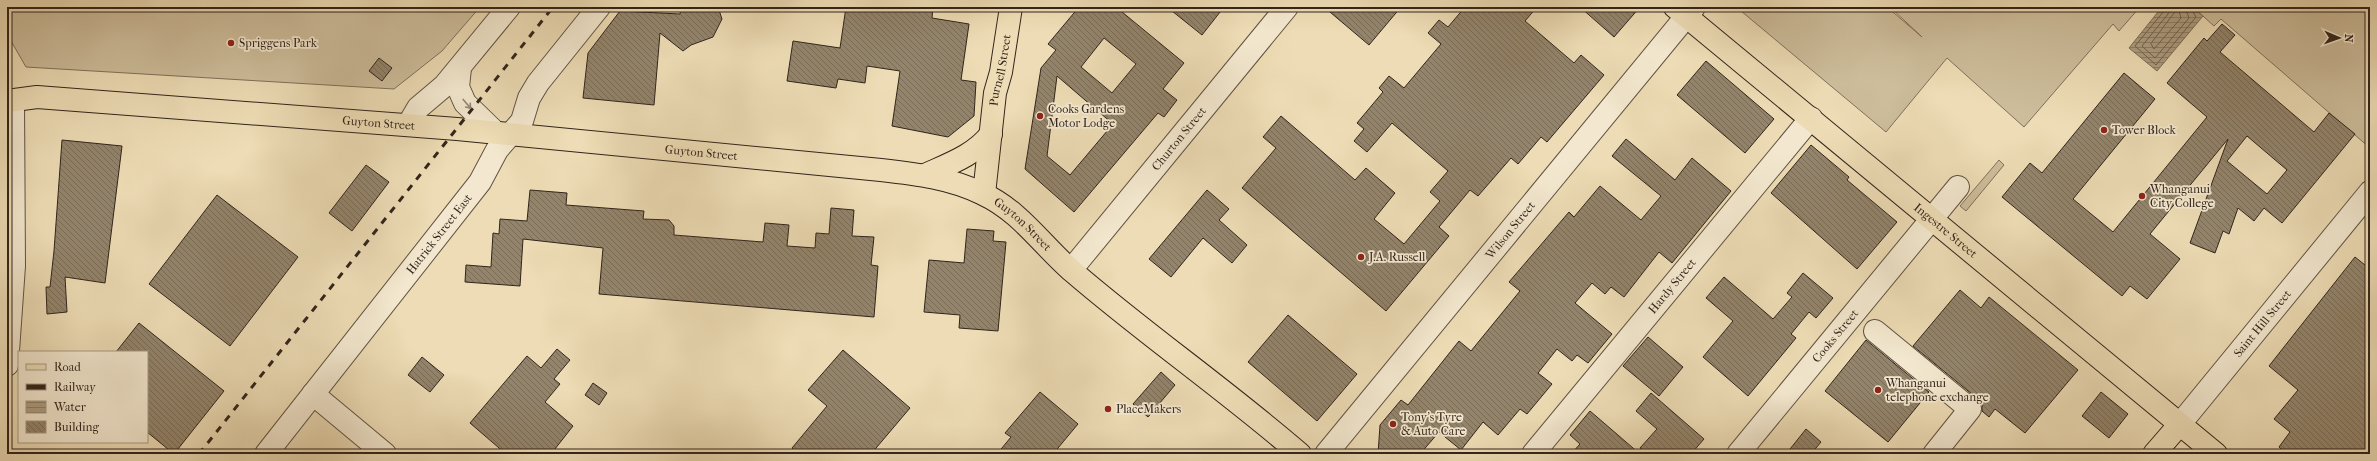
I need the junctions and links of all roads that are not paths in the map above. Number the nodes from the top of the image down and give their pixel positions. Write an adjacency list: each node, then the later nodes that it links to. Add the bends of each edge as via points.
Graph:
1 (509, 7): 6 (street)
2 (600, 7): 10 (street, Hatrick Street East, via 538,83 529,98 522,121)
3 (1011, 7): 11 (main road, Purnell Street, via 1001,72 995,92)
4 (1287, 7): 17 (street, Churton Street)
5 (1685, 10): 8 (main road, Ingestre Street); 25 (street, Wilson Street)
6 (460, 68): 9 (street, via 418,108); 10 (street, one-way to 10, via 458,87 464,103)
7 (10, 101): 9 (main road, Guyton Street, via 37,97); 19 (street, via 14,266)
8 (1811, 118): 16 (main road, Ingestre Street); 26 (street, Hardy Street)
9 (408, 125): 10 (main road, Guyton Street)
10 (503, 134): 12 (main road, Guyton Street); 20 (street, Hatrick Street East, via 480,182)
11 (991, 134): 12 (main road, via 967,156); 15 (main road, Purnell Street)
12 (925, 175): 15 (main road, Guyton Street)
13 (1958, 187): 16 (street, Cooks Street)
14 (2370, 192): 21 (street, Saint Hill Street)
15 (984, 194): 17 (main road, Guyton Street, via 1030,226)
16 (1933, 219): 21 (main road, Ingestre Street); 27 (street, Cooks Street)
17 (1071, 270): 24 (main road, Guyton Street)
18 (1875, 331): 28 (street, via 1970,409)
19 (7, 365)
20 (313, 394): 22 (street, Hatrick Street East); 23 (street)
21 (2180, 424): 29 (main road, Saint Hill Street); 30 (main road, Ingestre Street)
22 (266, 454)
23 (385, 454)
24 (1300, 454)
25 (1326, 454)
26 (1533, 454)
27 (1738, 454)
28 (1934, 454)
29 (2154, 454)
30 (2216, 454)

